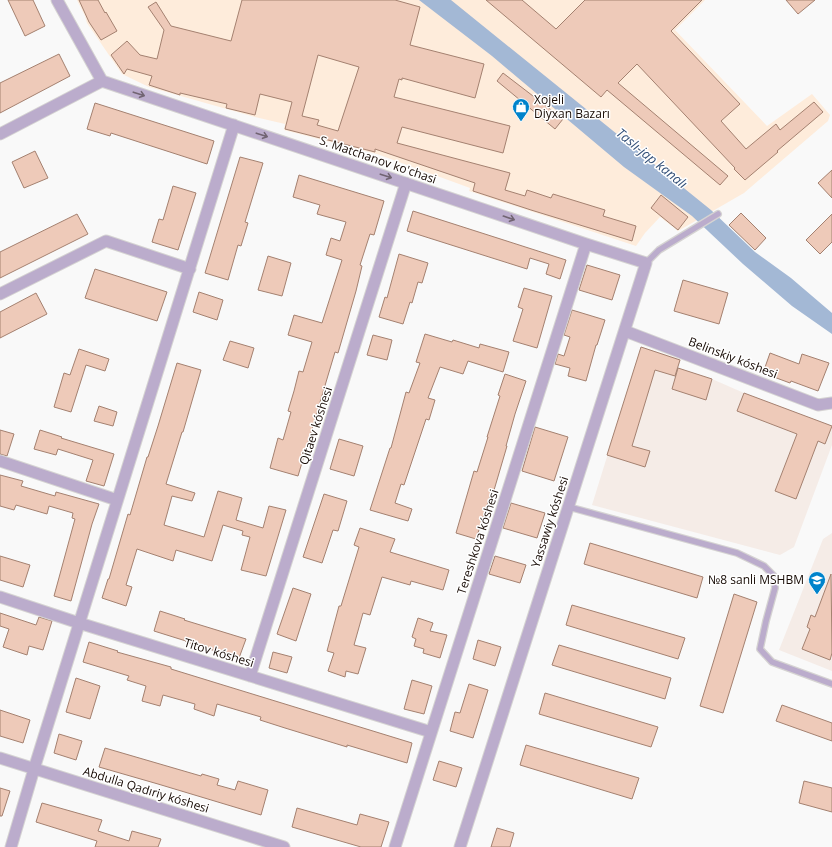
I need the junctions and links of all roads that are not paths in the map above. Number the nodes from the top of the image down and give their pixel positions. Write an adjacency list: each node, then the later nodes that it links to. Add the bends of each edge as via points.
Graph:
1 (57, 0): 2 (street)
2 (102, 81): 3 (street, S. Matchanov ko'chasi, one-way to 3); 4 (street)
3 (234, 125): 5 (street, S. Matchanov ko'chasi, one-way to 5); 9 (street)
4 (0, 134)
5 (406, 183): 7 (street, S. Matchanov ko'chasi, one-way to 7); 18 (street, Qitaev kóshesi)
6 (718, 214): 8 (lane, Yassawiy kóshesi, via 659,250)
7 (586, 244): 8 (street, S. Matchanov ko'chasi); 20 (street, Tereshkova kóshesi)
8 (646, 263): 11 (street, Yassawiy kóshesi)
9 (190, 269): 10 (street, via 106,241); 14 (street)
10 (0, 294)
11 (625, 331): 12 (street, Belinskiy kóshesi, via 818,405); 15 (street, Yassawiy kóshesi)
12 (832, 403)
13 (0, 461): 14 (street)
14 (117, 500): 17 (street)
15 (569, 507): 19 (lane, via 737,553 764,566 774,576 775,588 760,649 772,662); 26 (street, Yassawiy kóshesi)
16 (0, 597): 17 (street, Titov kóshesi)
17 (79, 623): 18 (street, Titov kóshesi); 22 (street)
18 (250, 676): 20 (street, Titov kóshesi)
19 (832, 684)
20 (432, 732): 25 (street, Tereshkova kóshesi)
21 (0, 758): 22 (street, Abdulla Qadıriy kóshesi)
22 (34, 769): 23 (street); 24 (street, Abdulla Qadıriy kóshesi)
23 (11, 847)
24 (284, 847)
25 (395, 847)
26 (460, 847)

